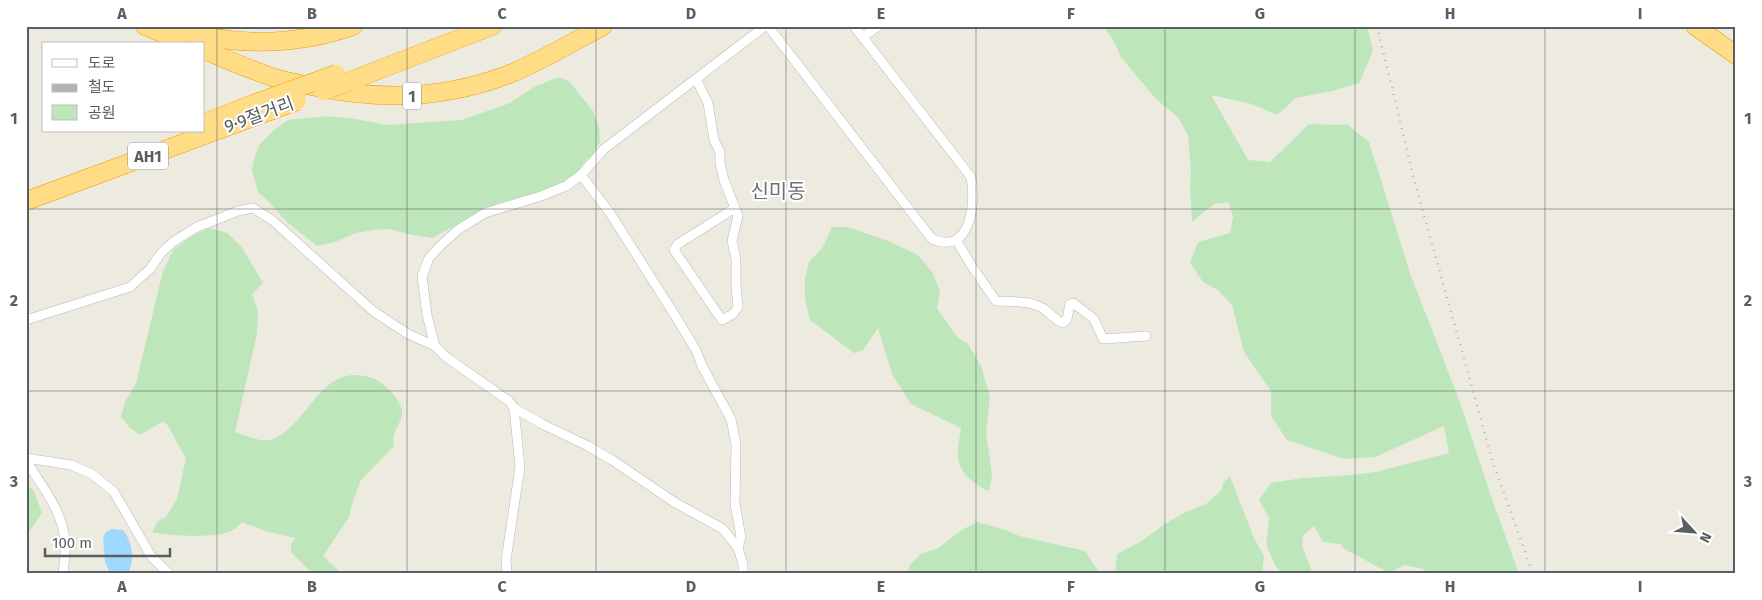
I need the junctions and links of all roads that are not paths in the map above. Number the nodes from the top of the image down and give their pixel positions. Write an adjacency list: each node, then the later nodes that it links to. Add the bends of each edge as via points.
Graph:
1 (145, 26): 13 (highway)
2 (168, 26): 3 (highway, via 228,41 264,42 304,39)
3 (353, 26)
4 (458, 26): 17 (highway, 9·9절거리 / AH1)
5 (492, 26): 17 (highway, 9·9절거리 / AH1)
6 (603, 26): 15 (highway, 1, via 512,73 470,87 412,96 370,96 326,90 278,79)
7 (767, 26): 18 (street); 25 (street, via 932,239 941,243)
8 (854, 26): 12 (street)
9 (878, 26): 12 (street)
10 (1695, 26): 16 (highway)
11 (1711, 26): 14 (highway)
12 (863, 37): 25 (street, via 971,177 971,217)
13 (183, 42)
14 (1736, 45)
15 (208, 52)
16 (1736, 55)
17 (343, 77): 19 (highway, 9·9절거리 / AH1, bridge, via 253,104); 23 (highway, 9·9절거리 / AH1, bridge, via 270,111)
18 (696, 79): 21 (street, via 604,149); 24 (street, via 708,103 724,180)
19 (205, 123)
20 (177, 132): 22 (highway, AH1)
21 (581, 175): 28 (street, via 566,186 541,196 485,213 440,245 429,258 422,276 427,315); 31 (street, via 610,213 674,314 731,419 736,444 735,504 741,537)
22 (26, 189)
23 (26, 201)
24 (735, 208): 24 (street, via 678,244 674,250 722,320 738,307 732,241 738,221)
25 (956, 240): 27 (street, via 996,302 1038,306 1063,323 1073,303 1094,319 1103,339)
26 (26, 320): 28 (street, via 130,287 173,242 197,227 254,208 272,220 373,311 408,334)
27 (1146, 336)
28 (436, 346): 29 (street, via 446,357 509,400)
29 (514, 408): 31 (street, via 612,460 723,530); 34 (street, via 520,467 506,560)
30 (26, 460): 32 (street, via 57,510 65,542); 33 (street, via 71,465 92,474 114,492 151,556)
31 (738, 548): 35 (street)
32 (63, 574)
33 (169, 574)
34 (507, 574)
35 (743, 574)

